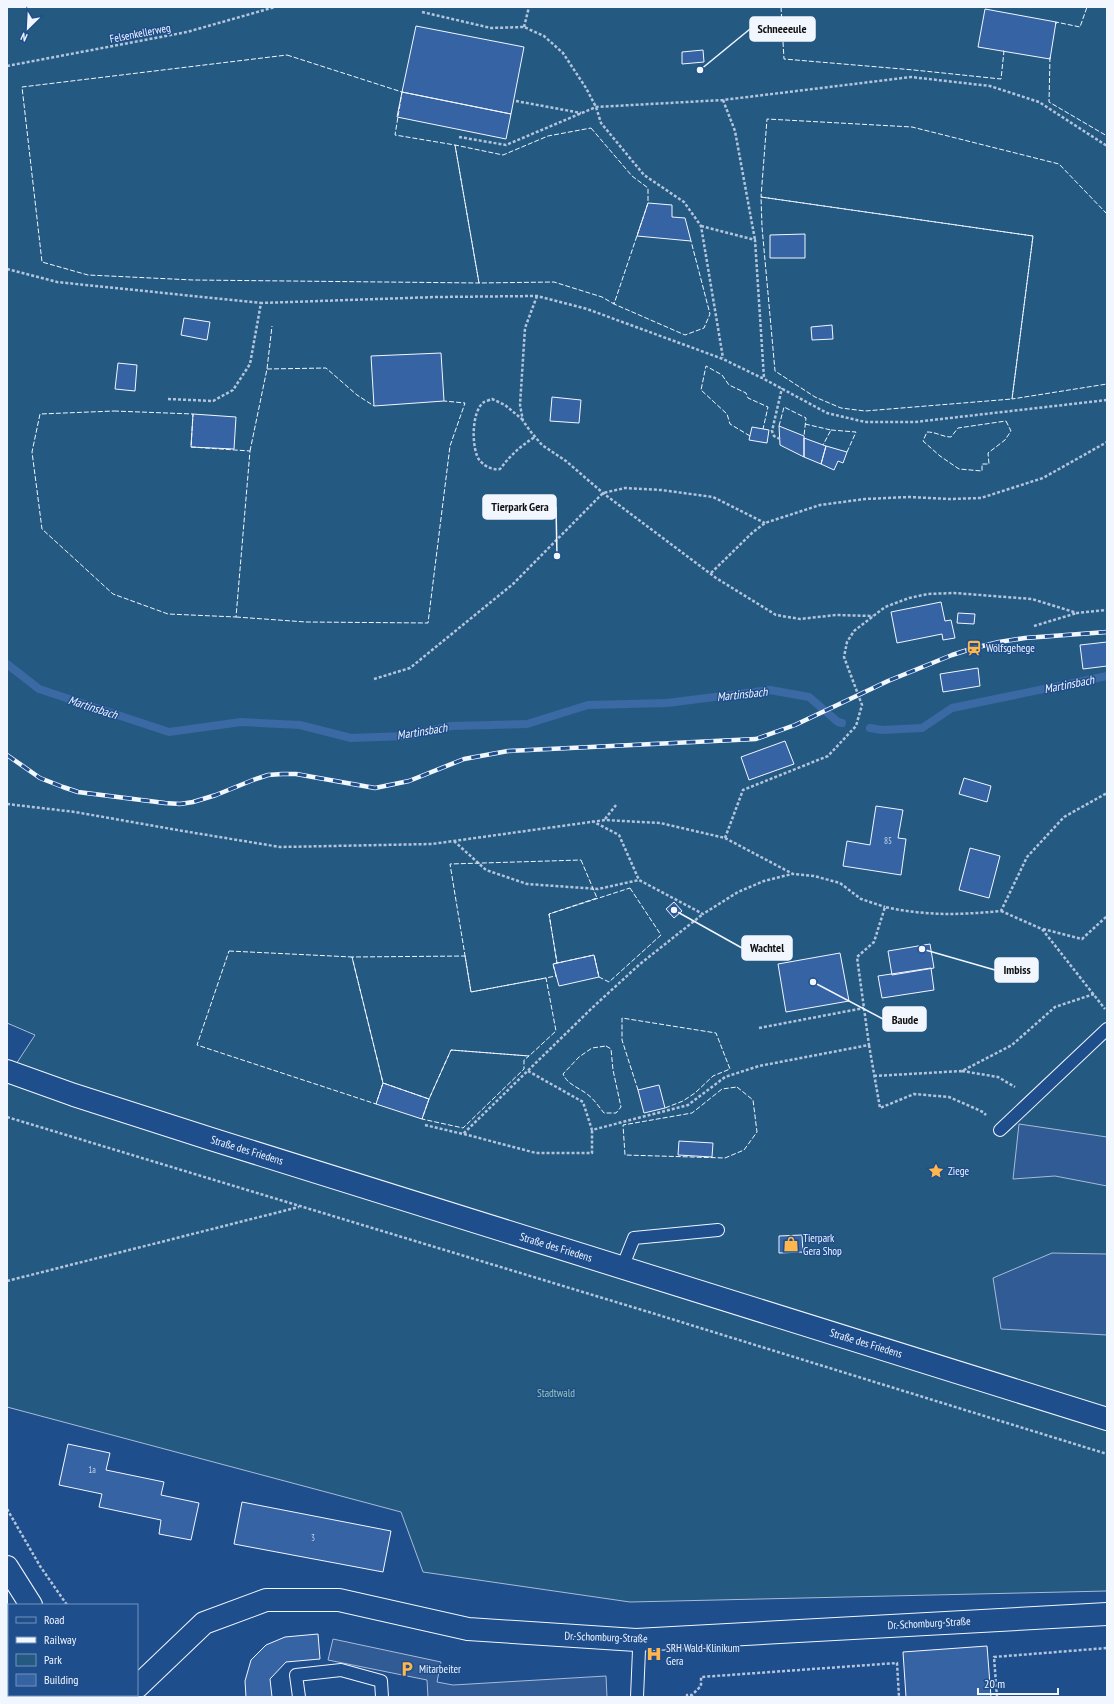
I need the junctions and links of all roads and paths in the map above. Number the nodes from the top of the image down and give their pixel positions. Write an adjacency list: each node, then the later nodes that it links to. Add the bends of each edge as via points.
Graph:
1 (275, 7): 5 (path, Felsenkellerweg, via 187,32)
2 (528, 7): 4 (path)
3 (422, 12): 4 (path, via 491,28)
4 (524, 27): 8 (path, via 544,36 564,53)
5 (7, 66)
6 (723, 100): 8 (path); 11 (path, via 911,77 990,86 1040,102); 13 (path, via 735,131)
7 (516, 101): 9 (path)
8 (596, 107): 9 (path); 12 (path, via 601,123 644,175 684,202)
9 (581, 113): 10 (path, via 506,145)
10 (459, 137)
11 (1107, 146)
12 (701, 226): 13 (path); 17 (path)
13 (755, 240): 18 (path)
14 (7, 269): 16 (path, via 57,282)
15 (537, 296): 16 (path); 17 (path, via 587,309); 22 (path, via 525,328 520,405)
16 (261, 303): 20 (path, via 250,364 233,390 213,401)
17 (723, 359): 18 (path)
18 (764, 378): 19 (path)
19 (782, 388): 21 (path, via 827,413 864,422 915,422); 24 (path, via 772,431 774,436)
20 (168, 399)
21 (1107, 400)
22 (523, 421): 23 (path); 23 (path, via 506,406 492,399 483,402 477,410 473,428 475,451 480,461 492,470 500,469 524,443)
23 (535, 437): 26 (path)
24 (780, 439)
25 (1107, 442): 27 (path, via 1043,478 981,498 865,499 820,505)
26 (603, 492): 27 (path, via 625,488 713,497); 28 (path); 33 (path, via 513,584 410,668)
27 (765, 524): 28 (path, via 753,532)
28 (711, 573): 31 (path, via 776,615 800,619 836,615)
29 (1107, 610): 30 (path)
30 (1077, 613): 31 (path, via 1032,599 954,593 909,598 886,607); 32 (path)
31 (873, 616): 39 (path, via 854,630 847,642 844,657 862,705 856,726 828,756 743,790)
32 (1034, 626)
33 (374, 679)
34 (1107, 793): 44 (path, via 1064,817 1027,857)
35 (7, 804): 40 (path, via 75,812 280,847 432,844)
36 (616, 805): 37 (path)
37 (605, 820): 38 (path); 39 (path, via 660,823)
38 (592, 821): 40 (path); 42 (path, via 619,835)
39 (725, 838): 41 (path)
40 (454, 841): 42 (path, via 486,870 527,884 598,889)
41 (793, 874): 43 (path, via 840,883 861,898); 45 (path, via 764,881 738,892)
42 (639, 880): 45 (path)
43 (885, 907): 44 (path, via 914,913); 49 (path, via 874,942 856,958)
44 (1001, 911): 47 (path)
45 (703, 914): 55 (path, via 640,964)
46 (1107, 916): 47 (path, via 1082,939)
47 (1042, 929): 48 (path)
48 (1094, 994): 50 (path); 56 (path, via 1054,1007 1012,1045)
49 (864, 1008): 51 (path); 53 (path)
50 (1107, 1011)
51 (759, 1028)
52 (1107, 1029): 58 (lane)
53 (869, 1045): 57 (path); 61 (path, via 759,1066 725,1077 688,1105)
54 (7, 1071): 66 (main road, Straße des Friedens, via 211,1139)
55 (528, 1071): 61 (path, via 583,1102); 63 (path)
56 (962, 1071): 57 (path); 58 (path, via 998,1077 1018,1089)
57 (874, 1076): 62 (path, via 880,1108 914,1094 949,1097 983,1112)
58 (1029, 1102): 62 (lane)
59 (7, 1117): 64 (path)
60 (425, 1125): 63 (path)
61 (592, 1130): 63 (path, via 592,1153 536,1153)
62 (1000, 1130)
63 (463, 1134)
64 (299, 1207): 67 (path); 69 (path)
65 (718, 1230): 66 (lane, via 634,1238)
66 (622, 1268): 68 (main road, Straße des Friedens)
67 (7, 1281)
68 (1107, 1419)
69 (1107, 1454)
70 (7, 1509): 73 (path, via 40,1566)
71 (7, 1567): 72 (main road)
72 (30, 1604)
73 (66, 1604)
74 (1107, 1614): 75 (main road, Dr.-Schomburg-Straße)
75 (636, 1640): 77 (main road, Dr.-Schomburg-Straße, via 468,1629 339,1600 266,1600 204,1623); 80 (lane, via 639,1650)
76 (1107, 1648): 83 (path, via 994,1657)
77 (138, 1686)
78 (299, 1697): 79 (lane, via 296,1675 341,1670 381,1681)
79 (382, 1697)
80 (638, 1697)
81 (687, 1697): 82 (path, via 701,1686 701,1677 897,1663)
82 (899, 1697)
83 (997, 1697)

